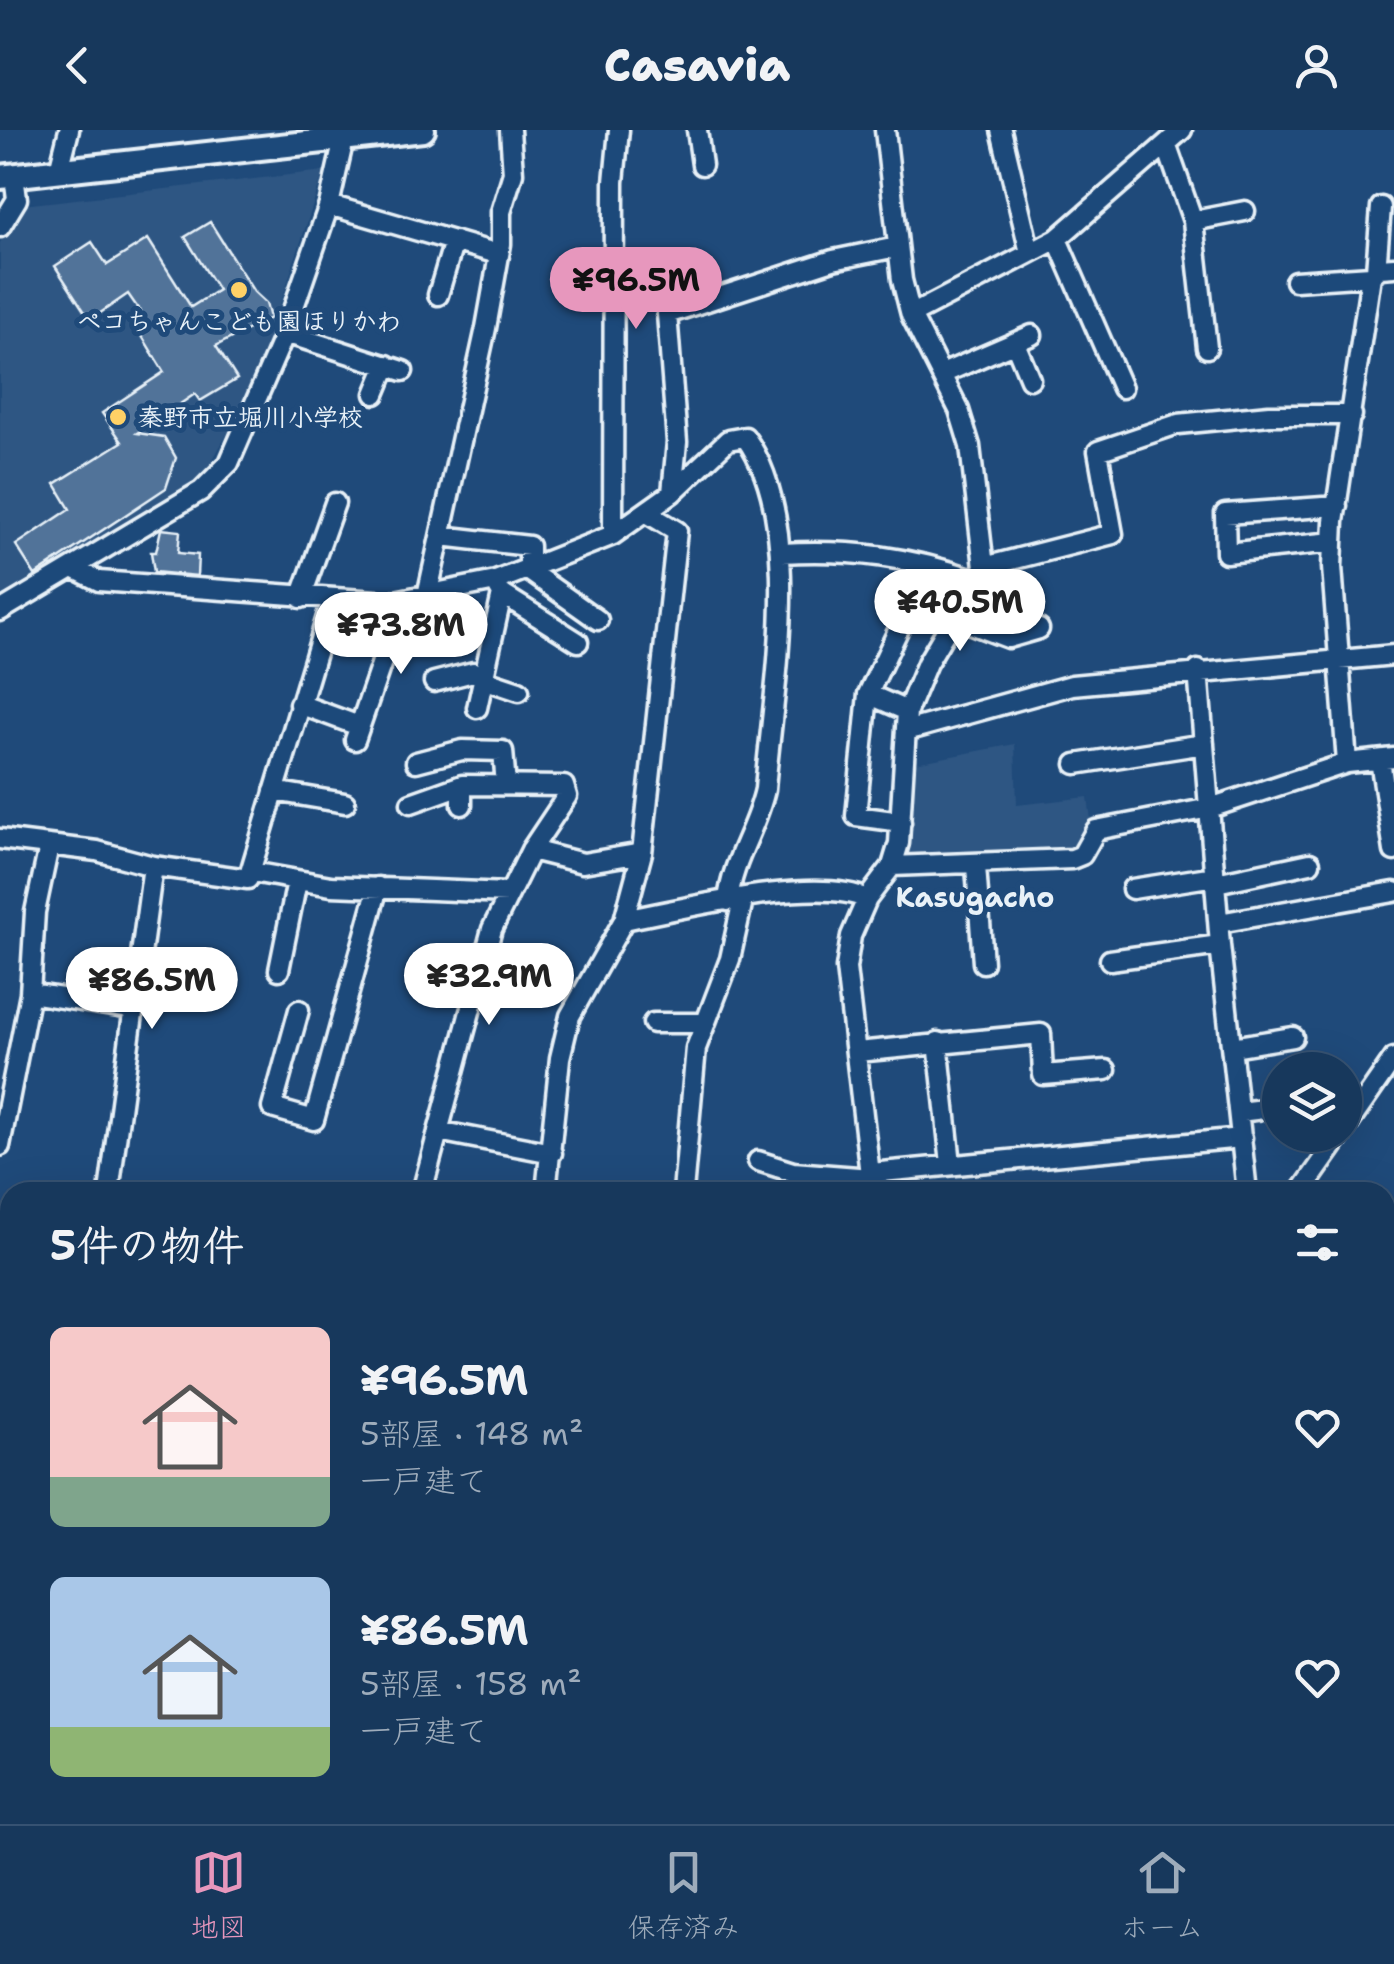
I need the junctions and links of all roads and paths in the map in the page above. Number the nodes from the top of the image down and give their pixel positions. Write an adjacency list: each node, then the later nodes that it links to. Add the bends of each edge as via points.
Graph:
1 (68, 130): 12 (street)
2 (423, 130): 9 (main road)
3 (510, 130): 23 (street, via 513,173)
4 (618, 130): 39 (street)
5 (697, 130): 11 (street)
6 (885, 130): 21 (street)
7 (1001, 130): 22 (street)
8 (1182, 130): 10 (street)
9 (345, 135): 12 (main road); 14 (street)
10 (1166, 144): 17 (street); 19 (street)
11 (702, 166)
12 (58, 170): 13 (main road)
13 (7, 176): 18 (street, via 17,199)
14 (330, 204): 20 (street); 28 (street)
15 (1381, 207): 24 (street)
16 (1245, 211): 17 (street)
17 (1194, 221): 29 (street)
18 (0, 227)
19 (1057, 238): 22 (street); 32 (street)
20 (454, 241): 23 (street); 26 (street)
21 (897, 247): 27 (street); 35 (street, via 798,270 667,314 677,442)
22 (1030, 253): 27 (street)
23 (498, 254): 40 (street)
24 (1380, 272): 25 (street); 34 (street)
25 (1295, 281)
26 (438, 296)
27 (911, 314): 30 (street)
28 (285, 333): 33 (street, via 395,368); 43 (street, via 219,475)
29 (1200, 338)
30 (942, 374): 31 (street, via 1023,339); 45 (street, via 970,446)
31 (1030, 379)
32 (1122, 388)
33 (375, 394)
34 (1352, 415): 37 (street); 45 (street, via 1178,424 1098,451 1113,534)
35 (672, 494): 38 (street); 42 (street, via 728,440 745,438 769,491)
36 (335, 503): 48 (street)
37 (1337, 506): 41 (street); 41 (street, via 1224,514 1226,553)
38 (647, 513): 39 (street); 84 (street, via 677,531)
39 (613, 535): 44 (street)
40 (441, 536): 44 (street, via 529,546); 47 (street)
41 (1333, 542): 57 (street)
42 (782, 553): 45 (street, via 871,552); 97 (street, via 765,788 730,885)
43 (74, 569): 48 (street, via 99,580); 51 (street)
44 (529, 571): 46 (street); 53 (street)
45 (980, 573): 52 (street)
46 (499, 588): 47 (street); 55 (street); 59 (street)
47 (427, 596): 50 (street)
48 (302, 598): 49 (street)
49 (332, 600): 50 (street); 63 (street)
50 (403, 601): 63 (street, via 357,733)
51 (0, 611)
52 (956, 613): 54 (street, via 1008,638); 62 (street, via 913,600); 65 (street)
53 (598, 620)
54 (1039, 629)
55 (578, 642)
56 (1394, 655): 57 (street)
57 (1340, 659): 58 (street); 70 (street)
58 (1198, 670): 66 (street, via 1072,685); 67 (street)
59 (483, 677): 60 (street, via 472,672); 61 (street); 64 (street)
60 (434, 682)
61 (518, 691)
62 (868, 694): 65 (street); 79 (street, via 856,816)
63 (299, 704): 74 (street)
64 (477, 708)
65 (908, 710): 66 (street)
66 (906, 731): 79 (street)
67 (1204, 744): 71 (street); 78 (street)
68 (1387, 759): 70 (street); 83 (street)
69 (416, 763): 73 (street, via 462,750 503,752)
70 (1347, 763): 78 (street)
71 (1076, 764)
72 (462, 785): 73 (street); 75 (street); 77 (street)
73 (506, 785): 82 (street, via 564,786 567,796)
74 (274, 791): 76 (street); 89 (street)
75 (411, 803)
76 (345, 804)
77 (462, 805)
78 (1210, 808): 88 (street, via 1096,830 1072,860); 90 (street)
79 (902, 822): 87 (street)
80 (0, 839): 81 (street)
81 (49, 846): 86 (street); 106 (street, via 35,912)
82 (532, 850): 84 (street, via 583,863); 95 (street)
83 (1394, 850)
84 (642, 853): 98 (street)
85 (1310, 863): 90 (street)
86 (153, 866): 89 (street, via 242,879); 104 (street)
87 (892, 866): 88 (street); 96 (street)
88 (976, 866): 103 (street)
89 (252, 872): 91 (street)
90 (1215, 880): 93 (street); 99 (street)
91 (297, 881): 92 (street); 101 (street, via 281,962)
92 (378, 887): 95 (street); 108 (street, via 314,1120 272,1108)
93 (1132, 889)
94 (1394, 892): 99 (street)
95 (508, 894): 120 (street, via 482,963)
96 (867, 899): 97 (street, via 855,893 777,892); 114 (street, via 846,968)
97 (736, 900): 98 (street); 110 (street, via 730,958)
98 (624, 920): 124 (street, via 570,1016)
99 (1218, 924): 100 (street)
100 (1220, 945): 102 (street); 113 (street)
101 (302, 958)
102 (1110, 960)
103 (984, 963)
104 (135, 981): 105 (street); 107 (street)
105 (189, 992)
106 (30, 993): 107 (street); 122 (street)
107 (132, 1009): 128 (street)
108 (298, 1010)
109 (653, 1023): 110 (street)
110 (703, 1023): 131 (street)
111 (1293, 1037): 113 (street)
112 (938, 1042): 114 (street); 116 (street, via 1040,1034 1043,1075); 126 (street)
113 (1232, 1047): 119 (street)
114 (856, 1052): 127 (street)
115 (1394, 1058): 117 (street)
116 (1106, 1070)
117 (1362, 1104)
118 (1262, 1109): 119 (street)
119 (1239, 1112): 121 (street)
120 (438, 1131): 124 (street); 129 (street)
121 (1242, 1138): 126 (street); 132 (street)
122 (0, 1146)
123 (1329, 1152): 133 (street)
124 (552, 1153): 130 (street)
125 (758, 1161): 127 (street)
126 (951, 1164): 127 (street)
127 (871, 1181)
128 (110, 1182)
129 (425, 1182)
130 (548, 1182)
131 (685, 1182)
132 (1246, 1182)
133 (1308, 1182)

